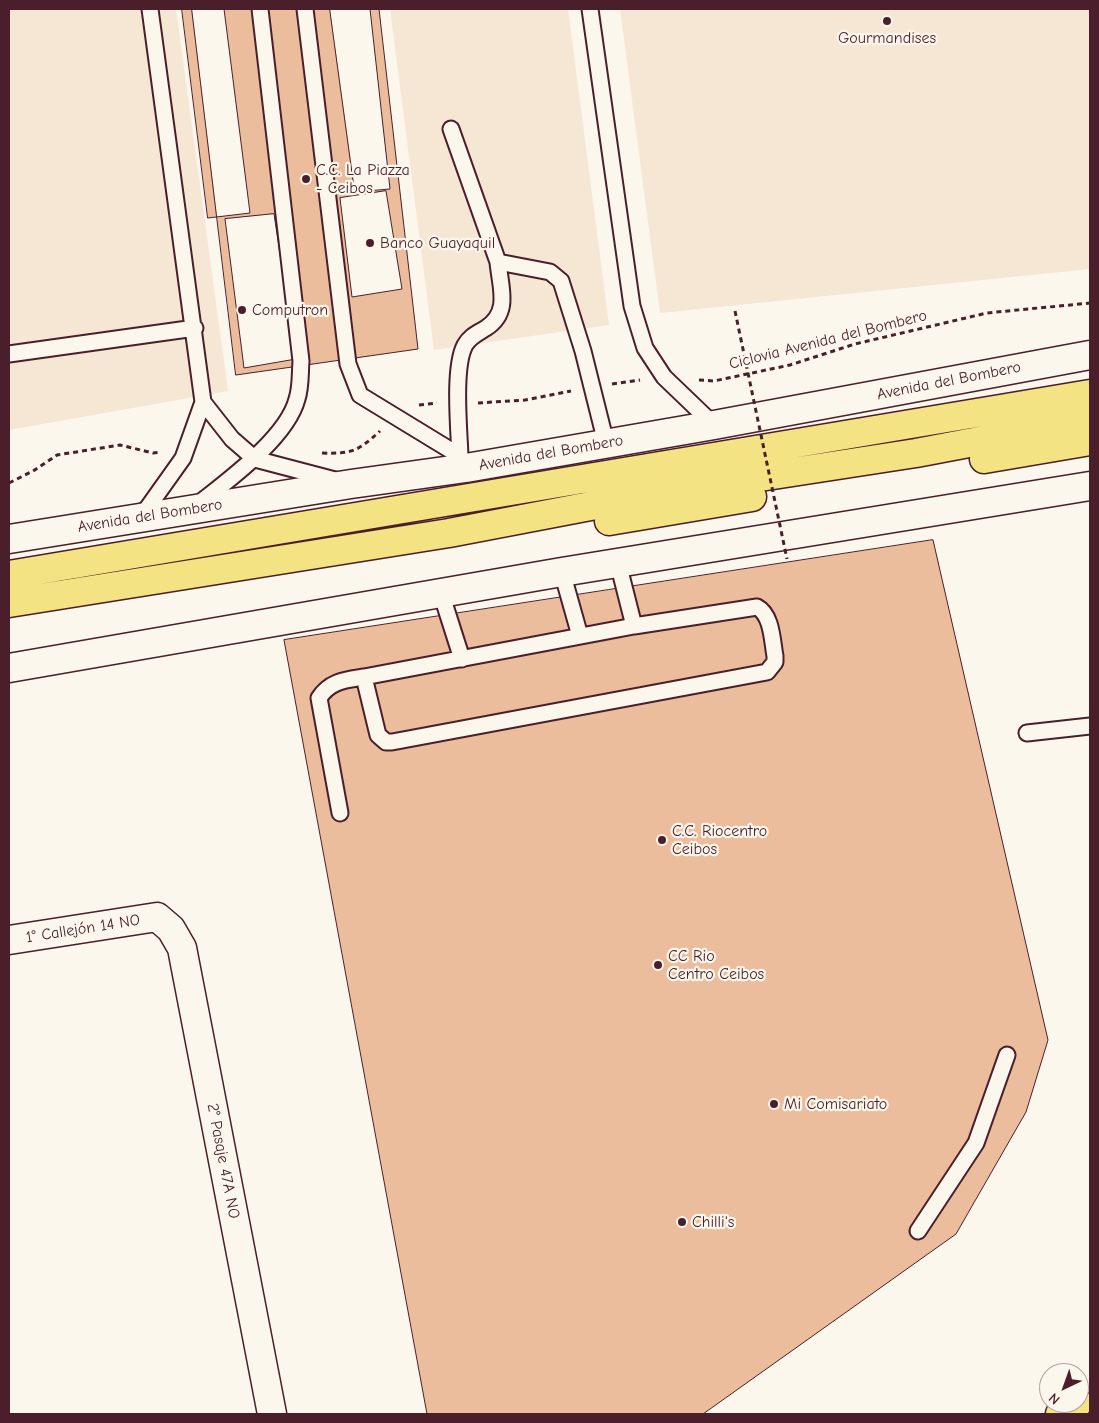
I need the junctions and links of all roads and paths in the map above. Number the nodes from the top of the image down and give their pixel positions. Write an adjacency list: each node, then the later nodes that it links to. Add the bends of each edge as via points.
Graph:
1 (150, 9): 9 (lane)
2 (260, 9): 24 (lane, via 301,360 297,400 284,424)
3 (305, 9): 17 (lane, via 348,364 360,395)
4 (590, 9): 12 (lane, via 632,306 645,348)
5 (451, 129): 6 (lane)
6 (498, 262): 13 (lane, via 550,272 561,281); 15 (lane, via 502,307 499,318 472,336 464,346)
7 (1090, 304): 12 (path, Ciclovia Avenida del Bombero, via 987,313 855,344 790,365 714,381)
8 (735, 311): 32 (path, bridge)
9 (195, 328): 10 (lane); 16 (lane)
10 (9, 354)
11 (1090, 355): 19 (main road, Avenida del Bombero)
12 (664, 378): 13 (path, Ciclovia Avenida del Bombero); 19 (lane)
13 (591, 387): 15 (path, Ciclovia Avenida del Bombero, via 525,400); 22 (lane)
14 (1090, 394): 35 (main road, Avenida del Bombero)
15 (458, 401): 17 (path, Ciclovia Avenida del Bombero, via 420,405); 25 (lane)
16 (203, 402): 20 (lane); 24 (lane, via 232,439)
17 (397, 416): 23 (path, Ciclovia Avenida del Bombero, via 360,449 340,453); 25 (lane)
18 (1090, 420): 37 (main road, via 916,454 669,491 450,533)
19 (714, 425): 22 (main road, Avenida del Bombero)
20 (191, 439): 26 (path, via 174,450 153,453 120,445 57,455); 30 (lane, via 183,458)
21 (1090, 441): 38 (main road)
22 (606, 443): 25 (main road, Avenida del Bombero)
23 (313, 452)
24 (254, 459): 27 (lane); 29 (lane)
25 (463, 462): 27 (main road, Avenida del Bombero)
26 (9, 483)
27 (351, 484): 29 (main road, Avenida del Bombero)
28 (1090, 486): 33 (main road)
29 (192, 509): 30 (main road, Avenida del Bombero)
30 (141, 516): 31 (main road, Avenida del Bombero)
31 (11, 539)
32 (787, 559)
33 (618, 563): 34 (main road); 39 (lane)
34 (562, 572): 36 (main road); 40 (lane)
35 (9, 575)
36 (441, 593): 41 (lane); 42 (main road)
37 (9, 602)
38 (9, 622)
39 (634, 626): 40 (lane); 43 (lane, via 757,607 764,610 767,617 776,662 767,672 392,742 386,742 378,735)
40 (580, 636): 41 (lane)
41 (462, 658): 43 (lane)
42 (9, 668)
43 (364, 677): 46 (lane, via 334,683 325,688 319,698)
44 (1090, 726): 45 (lane)
45 (1027, 733)
46 (340, 813)
47 (157, 917): 48 (main road, 1° Callejón 14 NO); 51 (main road, 2° Pasaje 47A NO, via 171,929 182,948)
48 (9, 940)
49 (1008, 1055): 50 (lane, via 976,1143)
50 (918, 1232)
51 (272, 1414)

